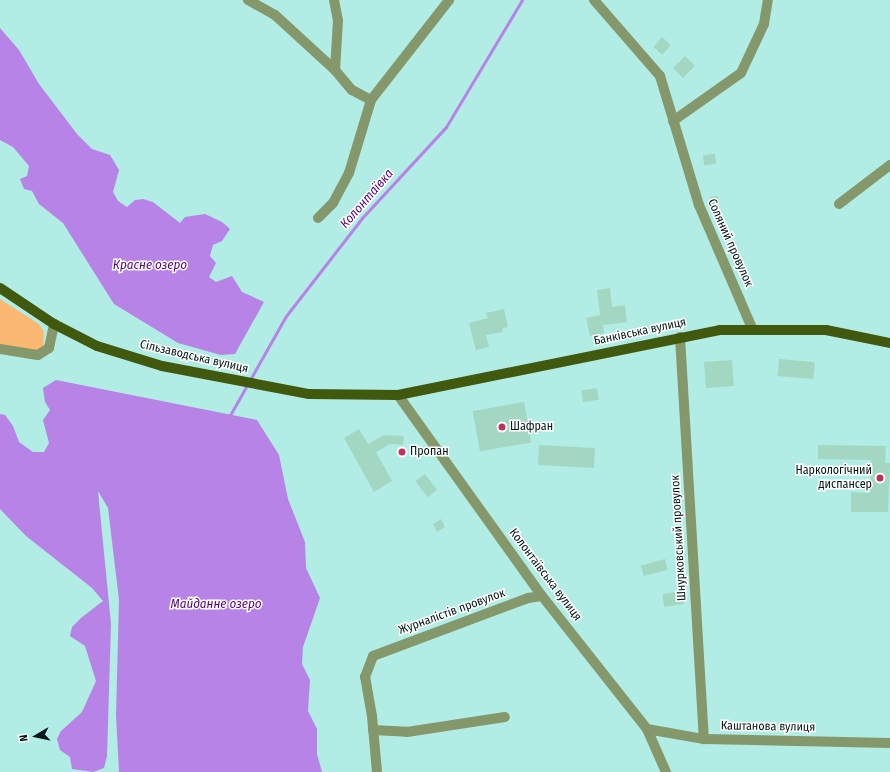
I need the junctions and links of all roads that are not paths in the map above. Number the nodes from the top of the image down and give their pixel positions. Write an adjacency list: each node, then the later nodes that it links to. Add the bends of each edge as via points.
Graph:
1 (248, 0): 6 (street, via 275,15)
2 (334, 0): 6 (street, via 338,20)
3 (449, 0): 7 (street)
4 (594, 0): 8 (street, Соляний провулок, via 660,76)
5 (768, 0): 8 (street, via 764,24 741,73)
6 (335, 70): 7 (street, via 352,90)
7 (371, 100): 11 (street, via 349,173 333,203)
8 (673, 121): 14 (street, Соляний провулок, via 708,231 732,277)
9 (890, 165): 10 (street)
10 (839, 204)
11 (318, 218)
12 (0, 288): 13 (main road, Сільзаводська вулиця)
13 (54, 324): 17 (street, via 49,348 38,355); 18 (main road, Сільзаводська вулиця, via 97,346 162,366 220,378 309,394)
14 (752, 328): 15 (main road, Банківська вулиця); 16 (main road, Банківська вулиця, via 826,330)
15 (680, 337): 18 (main road, Банківська вулиця); 23 (street, Шнурковський провулок)
16 (890, 343)
17 (0, 349)
18 (398, 395): 19 (street, Колонтаївська вулиця)
19 (542, 596): 21 (street, Колонтаївська вулиця); 22 (street, Журналістів провулок, via 528,598 373,656 365,677)
20 (505, 716): 22 (street, via 407,732)
21 (647, 729): 23 (street, Каштанова вулиця); 26 (street, Колонтаївська вулиця)
22 (374, 730): 25 (street)
23 (704, 739): 24 (street, Каштанова вулиця)
24 (890, 743)
25 (376, 772)
26 (666, 772)

